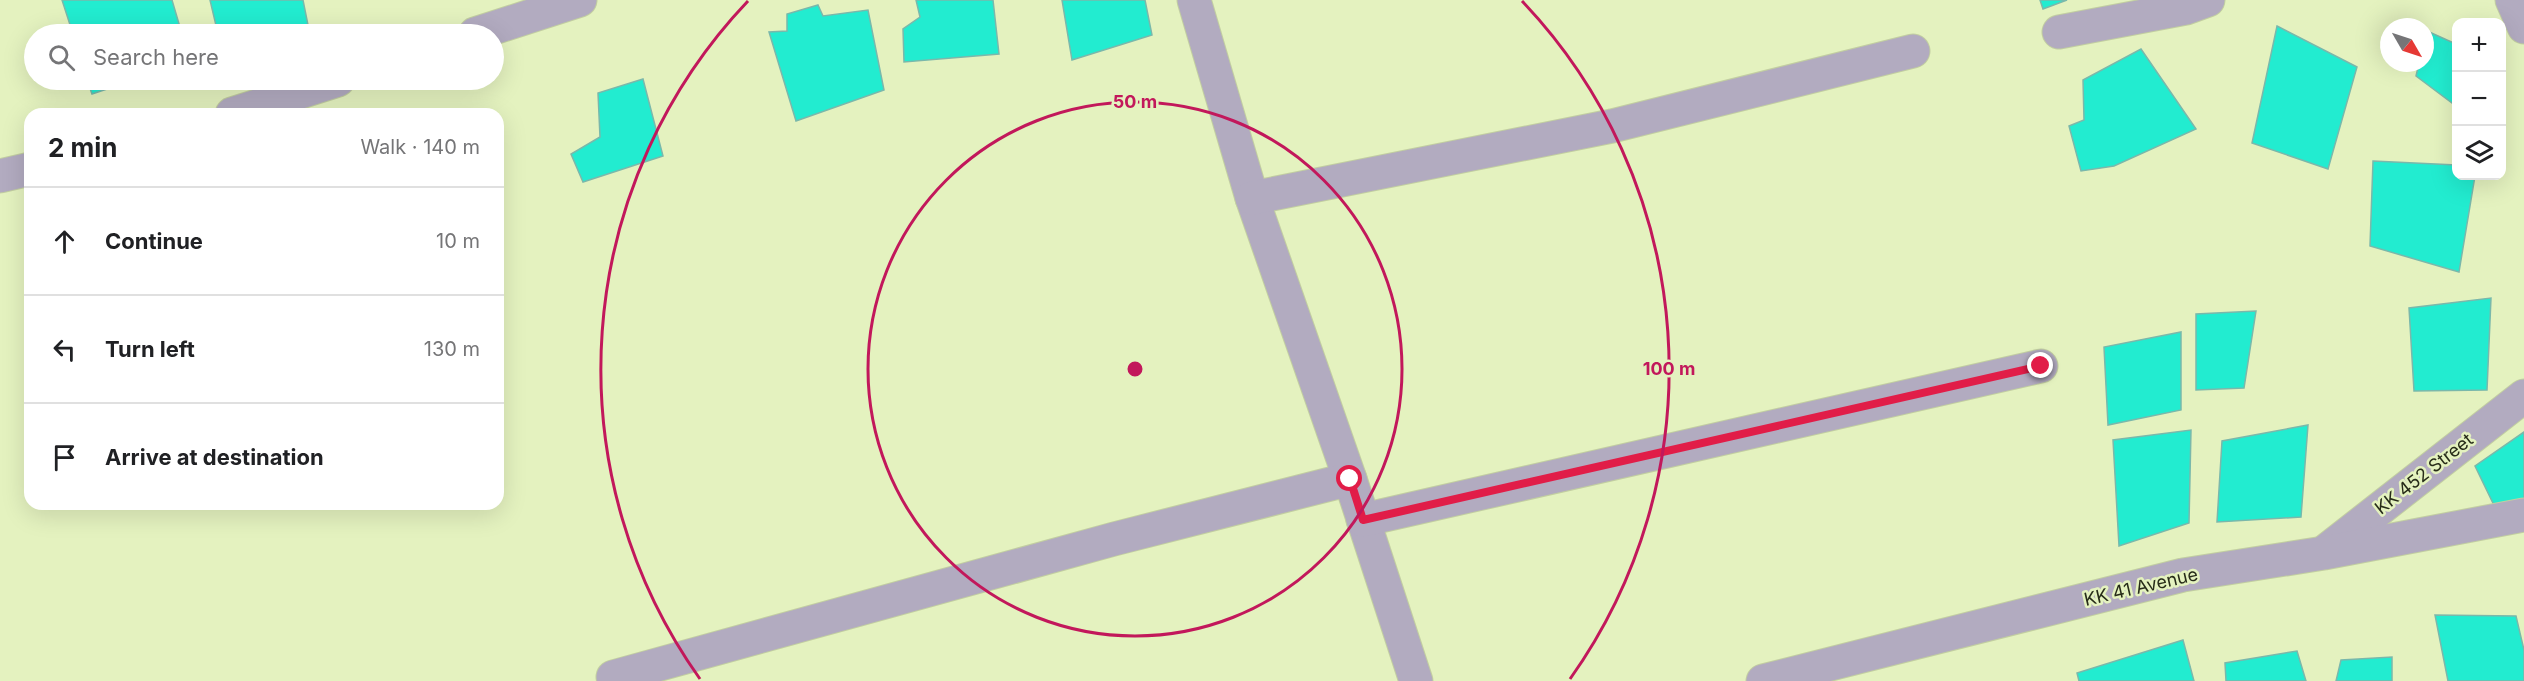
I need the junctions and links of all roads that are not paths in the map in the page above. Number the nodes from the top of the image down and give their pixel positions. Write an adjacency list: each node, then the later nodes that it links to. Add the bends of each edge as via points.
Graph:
1 (580, 0): 5 (street)
2 (1194, 0): 13 (street)
3 (2208, 0): 7 (street, via 2186,8)
4 (2512, 0): 6 (street)
5 (504, 25)
6 (2524, 27)
7 (2059, 32)
8 (1913, 51): 13 (street, via 1612,126)
9 (307, 90): 10 (street)
10 (251, 108)
11 (24, 170): 12 (street)
12 (0, 176)
13 (1252, 198): 16 (street)
14 (2041, 366): 18 (street)
15 (2524, 396): 19 (street, KK 452 Street)
16 (1350, 479): 18 (street); 20 (street, via 1114,538)
17 (2524, 515): 19 (street, KK 41 Avenue)
18 (1363, 520): 21 (street)
19 (2324, 553): 22 (street, KK 41 Avenue, via 2183,575)
20 (613, 677)
21 (1416, 681)
22 (1763, 681)

